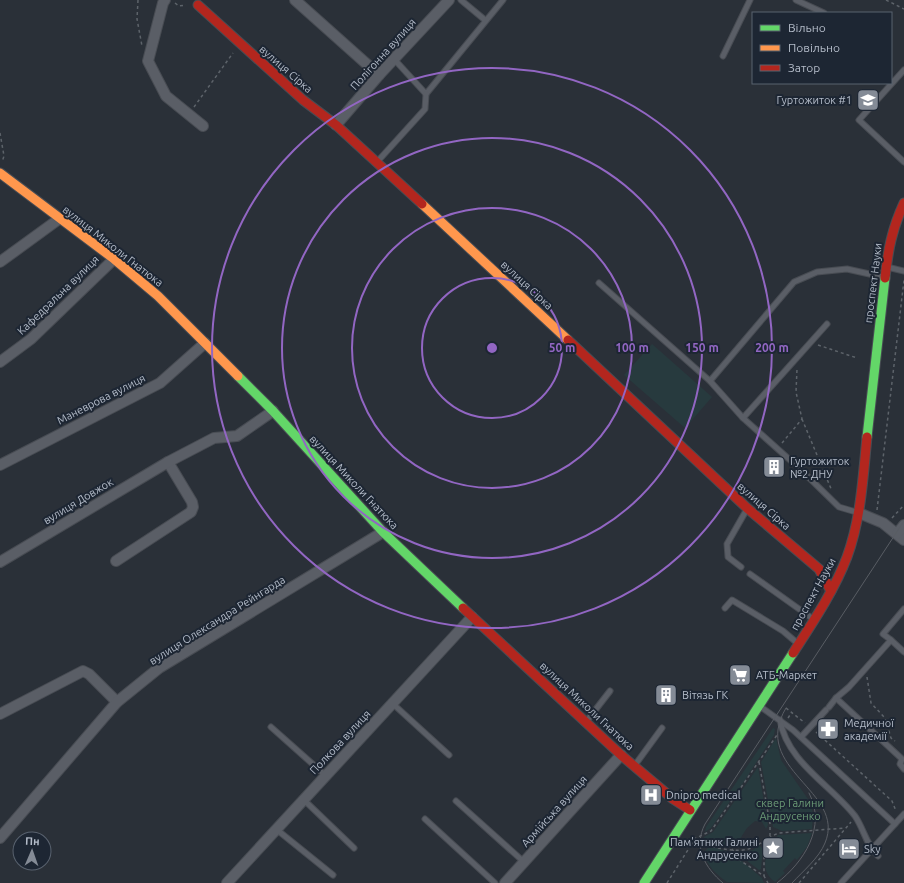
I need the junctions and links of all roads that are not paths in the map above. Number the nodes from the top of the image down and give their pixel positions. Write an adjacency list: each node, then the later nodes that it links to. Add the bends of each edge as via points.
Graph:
1 (165, 0): 19 (street, via 148,61 166,96)
2 (295, 0): 14 (street)
3 (449, 0): 12 (street, Полігонна вулиця)
4 (461, 0): 10 (lane)
5 (503, 0): 10 (lane)
6 (750, 0): 11 (lane)
7 (796, 0): 9 (lane)
8 (198, 5): 18 (street, вулиця Сірка, via 303,100)
9 (822, 12)
10 (485, 20): 17 (lane)
11 (723, 56)
12 (394, 59): 14 (street, Полігонна вулиця); 17 (lane)
13 (904, 70): 15 (lane)
14 (379, 75): 18 (street, Полігонна вулиця)
15 (892, 83)
16 (891, 84): 20 (lane, via 859,120)
17 (426, 94): 21 (lane, via 425,109)
18 (336, 125): 21 (street, вулиця Сірка)
19 (203, 126)
20 (904, 162)
21 (376, 163): 39 (street, вулиця Сірка)
22 (1, 168): 24 (street, вулиця Миколи Гнатюка)
23 (904, 204): 27 (street, проспект Науки, via 892,231)
24 (59, 219): 25 (street, вулиця Миколи Гнатюка); 26 (street)
25 (114, 259): 32 (street, вулиця Миколи Гнатюка, via 158,296); 33 (street, Кафедральна вулиця, via 31,339)
26 (0, 262)
27 (886, 267): 28 (lane); 29 (street, проспект Науки)
28 (904, 271)
29 (885, 277): 34 (lane, via 847,268 817,272 794,282); 40 (street, проспект Науки)
30 (599, 283): 34 (lane)
31 (827, 324): 36 (lane)
32 (206, 343): 35 (street, вулиця Миколи Гнатюка); 38 (street, Маневрова вулиця, via 160,383)
33 (0, 362)
34 (710, 381): 36 (lane)
35 (273, 412): 37 (street, вулиця Довжок, via 237,436 214,438); 42 (street, вулиця Миколи Гнатюка)
36 (743, 418): 40 (lane, via 839,507)
37 (168, 462): 44 (street, via 192,502 191,512); 45 (street, вулиця Довжок)
38 (0, 465)
39 (747, 508): 46 (lane, via 727,544 728,556); 48 (street, вулиця Сірка, via 819,569)
40 (859, 513): 43 (street, via 876,520); 48 (street, проспект Науки, via 847,557)
41 (904, 525): 43 (street)
42 (383, 532): 51 (street, вулиця Миколи Гнатюка); 58 (street, вулиця Олександра Рейнгарда, via 159,668)
43 (901, 537)
44 (116, 561)
45 (0, 562)
46 (741, 567)
47 (750, 574): 52 (lane)
48 (831, 591): 52 (street, проспект Науки)
49 (725, 608): 54 (lane, via 732,600 783,631)
50 (904, 609): 53 (lane, via 883,634)
51 (472, 617): 59 (street, Полкова вулиця); 62 (street, вулиця Миколи Гнатюка)
52 (814, 620): 54 (street, проспект Науки)
53 (891, 640): 55 (lane); 57 (lane)
54 (799, 644): 60 (street, проспект Науки)
55 (904, 652)
56 (610, 691): 62 (lane)
57 (836, 698): 66 (lane); 69 (lane)
58 (117, 702): 61 (street, via 83,671); 80 (street, вулиця Олександра Рейнгарда)
59 (392, 703): 67 (lane); 72 (street, Полкова вулиця)
60 (758, 706): 63 (lane); 75 (street, проспект Науки)
61 (0, 714)
62 (586, 722): 68 (street, вулиця Миколи Гнатюка)
63 (782, 724): 66 (lane); 82 (lane, via 792,749 855,817)
64 (271, 727): 72 (lane)
65 (662, 728): 70 (lane)
66 (801, 737): 78 (lane)
67 (449, 755)
68 (621, 755): 70 (street, вулиця Миколи Гнатюка); 84 (street, Армійська вулиця)
69 (903, 757): 71 (lane, via 900,764)
70 (634, 766): 75 (street, вулиця Миколи Гнатюка)
71 (904, 769)
72 (325, 776): 73 (street, Полкова вулиця)
73 (304, 799): 79 (street, Полкова вулиця); 81 (lane)
74 (456, 801): 84 (lane)
75 (690, 810): 89 (street, проспект Науки)
76 (904, 814): 78 (lane)
77 (426, 819): 87 (lane)
78 (895, 824): 82 (lane)
79 (276, 829): 85 (lane); 86 (street, Полкова вулиця)
80 (0, 838)
81 (354, 848)
82 (871, 850): 83 (lane); 90 (lane)
83 (878, 856)
84 (524, 862): 88 (street, Армійська вулиця)
85 (333, 875)
86 (226, 883)
87 (495, 883)
88 (504, 883)
89 (644, 883)
90 (842, 883)

